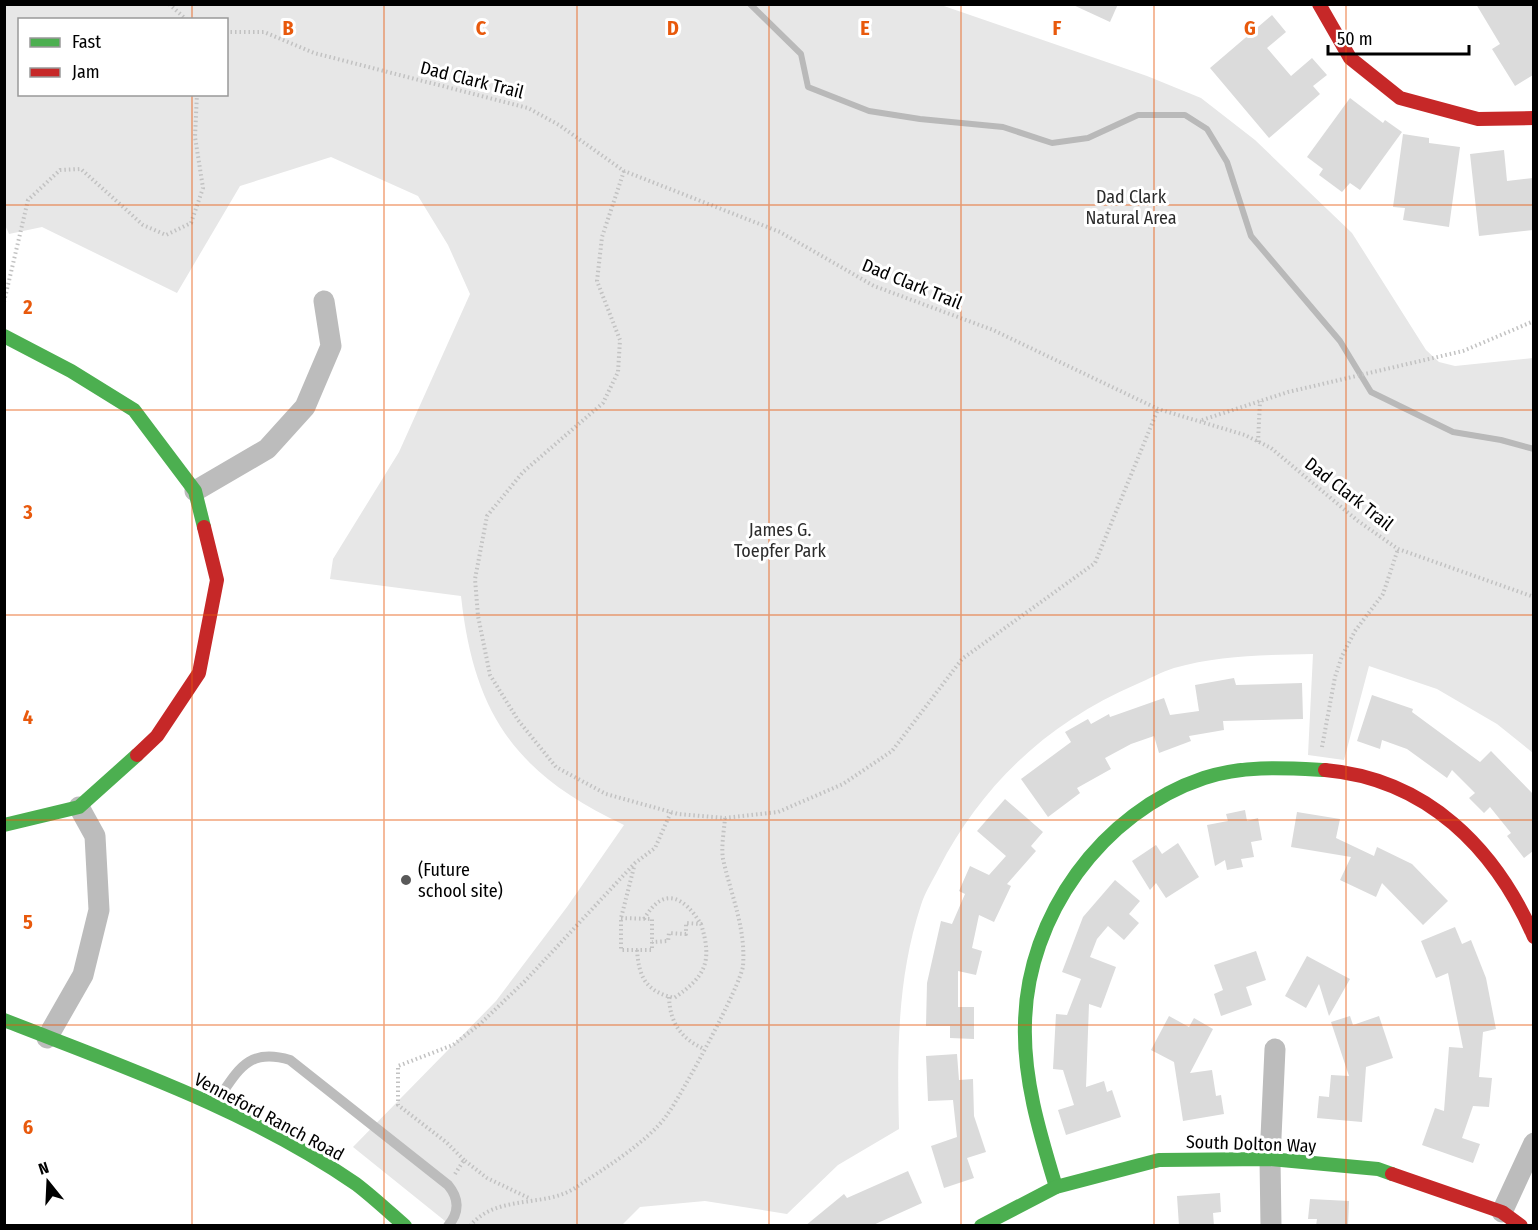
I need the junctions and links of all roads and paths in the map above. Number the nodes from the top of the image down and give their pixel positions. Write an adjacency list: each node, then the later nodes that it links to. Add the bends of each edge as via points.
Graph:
1 (169, 4): 3 (path)
2 (1319, 4): 6 (street, via 1350,58 1400,98 1478,119)
3 (185, 18)
4 (228, 32): 7 (path, Dad Clark Trail, via 264,32 314,53 528,108)
5 (197, 96): 9 (path, via 195,136 203,188 191,223 166,235 143,225 81,169 60,170 28,200)
6 (1533, 118)
7 (624, 171): 13 (path, Dad Clark Trail, via 780,232 874,286 993,330); 21 (path, via 602,237 597,281 620,340 618,372 603,403 523,472 487,516 475,579 490,675 518,720 556,767 606,794)
8 (324, 301): 16 (street, via 331,346 305,407 267,449)
9 (4, 302)
10 (1533, 321): 12 (path, via 1475,347)
11 (4, 336): 16 (street, via 134,410)
12 (1260, 401): 14 (path); 15 (path)
13 (1158, 409): 14 (path, Dad Clark Trail); 22 (path, via 1095,563 962,659 892,751 843,784 778,812)
14 (1200, 421): 15 (path, Dad Clark Trail)
15 (1258, 442): 17 (path, Dad Clark Trail)
16 (195, 490): 20 (street, via 217,580 199,673 158,736)
17 (1398, 549): 18 (path, Dad Clark Trail); 19 (path, via 1383,594 1355,631 1335,677)
18 (1533, 597)
19 (1321, 769): 28 (street, via 1383,780 1442,813 1482,848 1518,898); 41 (street, via 1242,769 1188,784 1128,817 1090,854 1052,912 1033,966 1026,1012 1025,1064 1034,1118)
20 (79, 807): 23 (street); 33 (street, via 95,836 99,910 83,975)
21 (671, 812): 22 (path); 24 (path, via 655,848)
22 (725, 818): 34 (path, via 723,856 740,918 743,967)
23 (4, 825)
24 (635, 863): 25 (path); 39 (path, via 480,1024 453,1045 398,1066 398,1105)
25 (621, 918): 26 (path); 30 (path, via 621,950)
26 (644, 919): 27 (path, via 652,906 666,899 682,900); 29 (path, via 652,919)
27 (701, 924): 29 (path, via 686,923 686,933 669,933 668,941); 31 (path, via 706,960 697,982 674,998)
28 (1533, 937)
29 (652, 942): 30 (path, via 652,950)
30 (637, 950): 31 (path, via 641,977 648,987)
31 (669, 997): 34 (path, via 676,1028 690,1043)
32 (4, 1020): 33 (street, Venneford Ranch Road)
33 (47, 1038): 36 (street, Venneford Ranch Road)
34 (704, 1049): 42 (path, via 667,1116 618,1160 569,1192)
35 (1275, 1049): 38 (street)
36 (214, 1105): 46 (street, Venneford Ranch Road, via 292,1145 357,1185); 47 (lane, via 250,1061 271,1055 290,1060 448,1185 457,1200 456,1213)
37 (1533, 1143): 44 (street)
38 (1270, 1159): 41 (street, South Dolton Way, via 1159,1160); 44 (street, South Dolton Way, via 1378,1169); 50 (street)
39 (464, 1160): 40 (path, via 454,1172); 42 (path, via 487,1178)
40 (459, 1180)
41 (1056, 1187): 49 (street, South Dolton Way)
42 (531, 1199): 45 (path, via 480,1214)
43 (473, 1212): 45 (path)
44 (1502, 1212): 51 (street, South Dolton Way)
45 (475, 1220): 48 (path)
46 (405, 1226)
47 (448, 1226)
48 (470, 1226)
49 (981, 1226)
50 (1271, 1226)
51 (1521, 1226)

